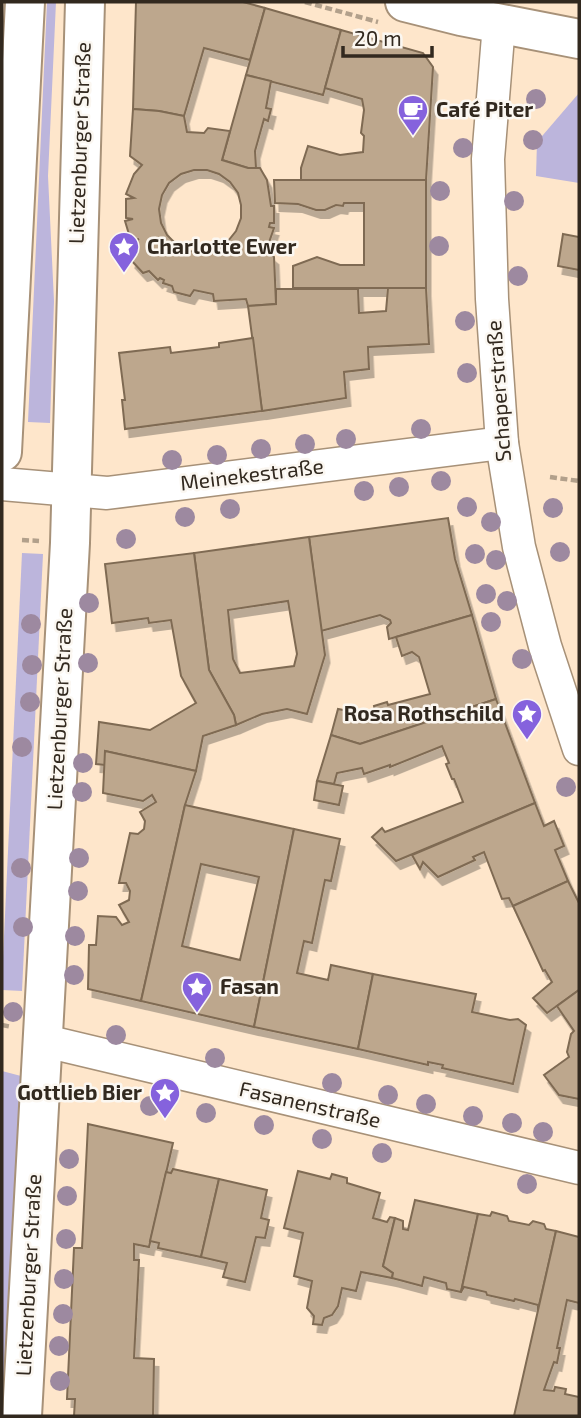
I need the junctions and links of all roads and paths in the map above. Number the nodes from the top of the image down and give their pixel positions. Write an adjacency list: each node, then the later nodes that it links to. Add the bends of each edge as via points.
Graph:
1 (24, 2): 7 (main road)
2 (85, 2): 11 (main road, Lietzenburger Straße)
3 (405, 2): 4 (main road)
4 (499, 24): 5 (main road); 6 (street, Schaperstraße, via 488,159)
5 (579, 39)
6 (502, 443): 11 (street, Meinekestraße, via 107,494); 14 (street, Schaperstraße, via 519,547)
7 (2, 452)
8 (550, 477): 9 (path)
9 (579, 481)
10 (2, 484): 11 (street, Meinekestraße)
11 (71, 490): 15 (main road, Lietzenburger Straße)
12 (22, 540): 13 (path)
13 (43, 542)
14 (579, 749)
15 (41, 1040): 16 (street, Fasanenstraße); 17 (main road, Lietzenburger Straße)
16 (579, 1168)
17 (22, 1416)

